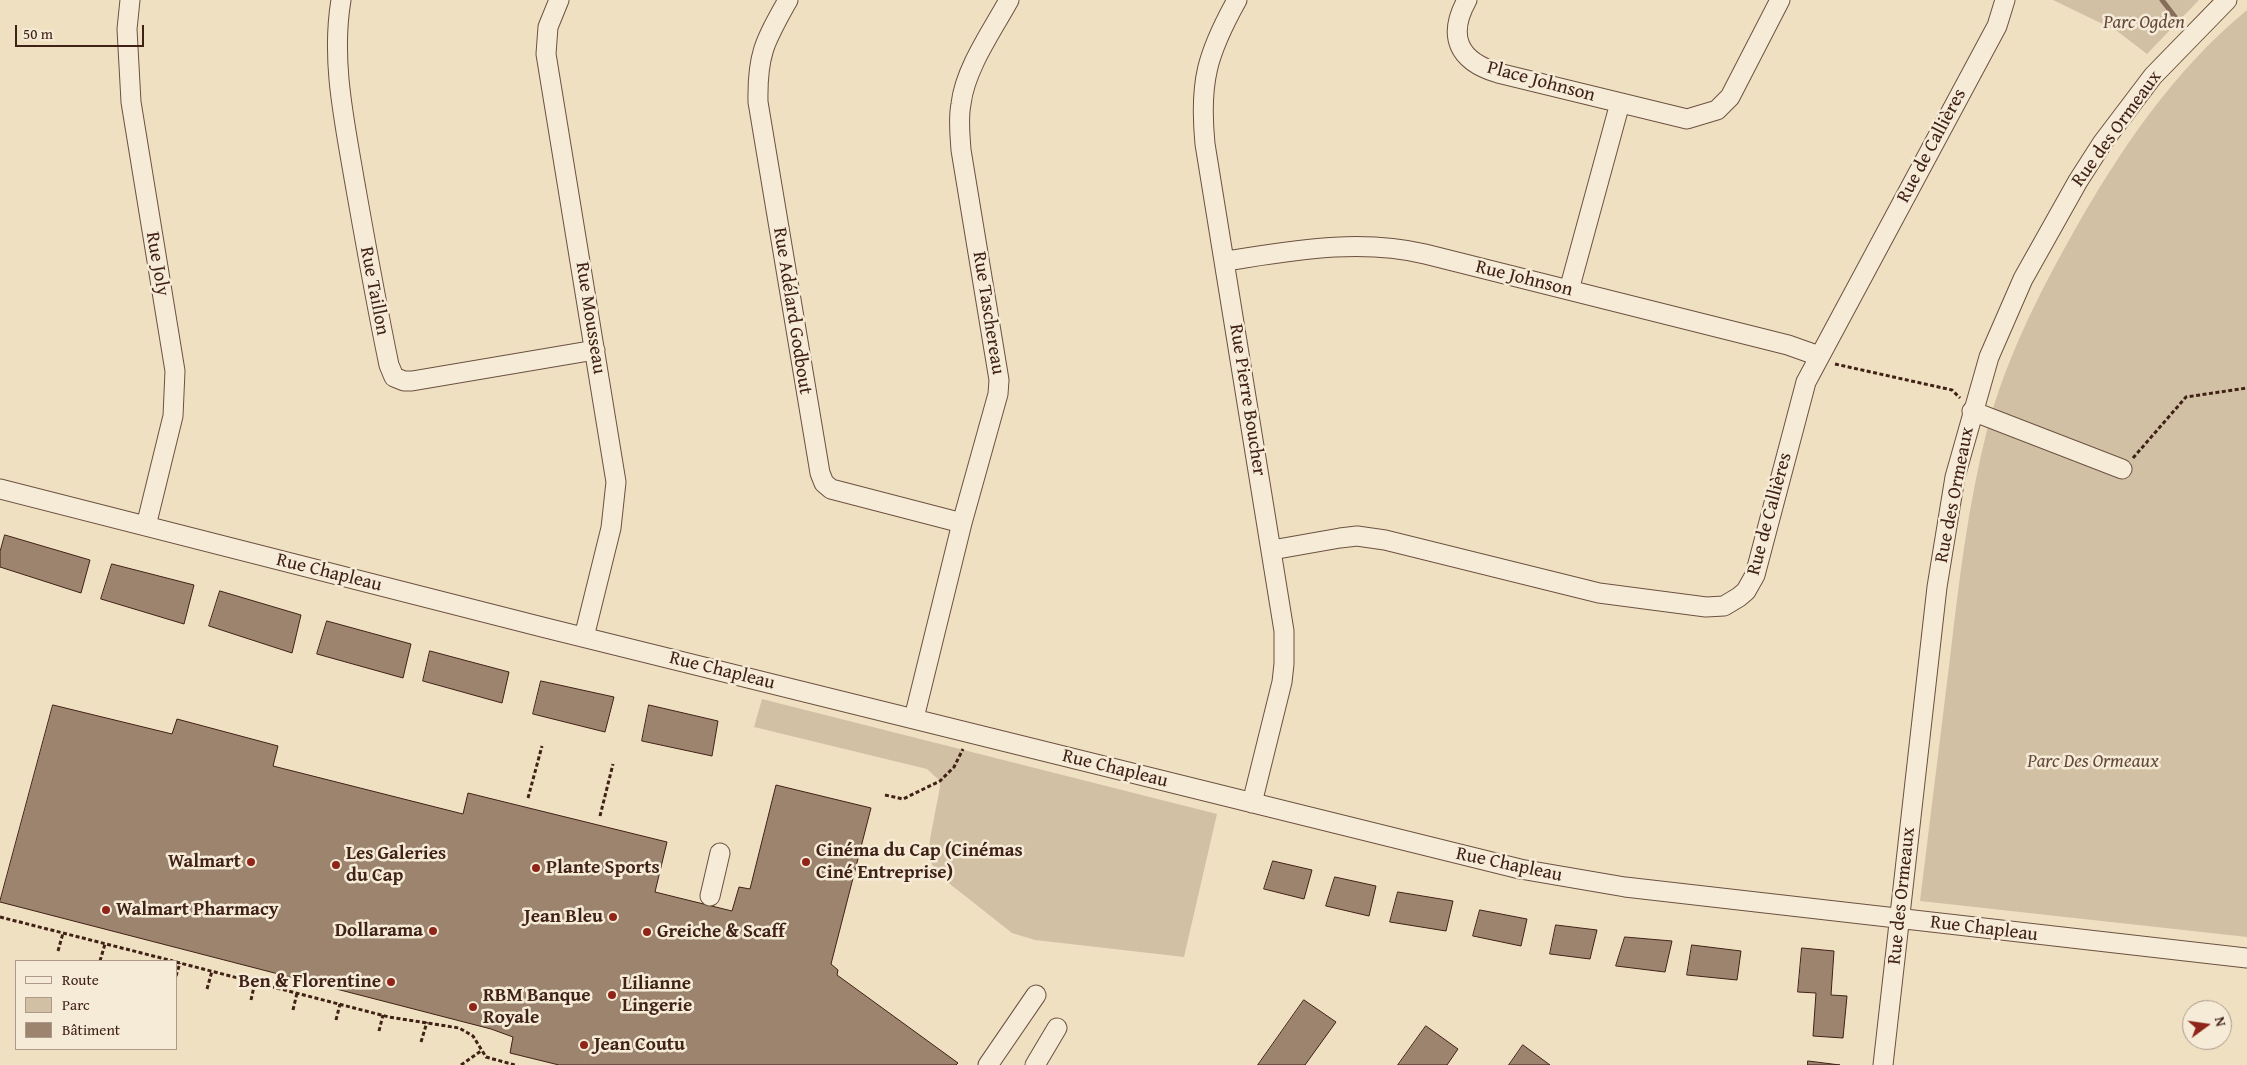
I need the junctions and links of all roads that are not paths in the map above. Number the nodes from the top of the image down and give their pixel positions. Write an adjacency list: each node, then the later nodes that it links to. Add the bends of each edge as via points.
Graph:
1 (130, 0): 20 (street, Rue Joly, via 127,29 130,102 175,378 172,416)
2 (341, 0): 14 (street, Rue Taillon, via 337,32 341,100 372,285 388,365 394,377 404,382 412,381)
3 (559, 0): 14 (street, Rue Mousseau, via 548,27 546,54)
4 (788, 0): 19 (street, Rue Adélard Godbout, via 762,50 758,102 820,473 831,489)
5 (1009, 0): 19 (street, Rue Taschereau, via 968,76 961,103 961,150 999,380 994,410)
6 (1237, 0): 12 (street, Rue Pierre Boucher, via 1212,51 1202,97 1205,144)
7 (1467, 0): 11 (street, Place Johnson, via 1458,16 1457,34 1462,51 1475,63 1498,73)
8 (1780, 0): 11 (street, Place Johnson, via 1730,97 1717,110 1687,118)
9 (2005, 0): 15 (street, Rue de Callières, via 1997,26)
10 (2227, 0): 16 (street, Rue des Ormeaux, via 2143,88 2078,181 2007,311)
11 (1620, 103): 13 (street, Place Johnson)
12 (1225, 262): 13 (street, Rue Johnson, via 1334,246 1388,247); 21 (street, Rue Pierre Boucher)
13 (1569, 290): 15 (street, Rue Johnson, via 1788,345)
14 (595, 350): 22 (street, Rue Mousseau, via 616,496 612,528)
15 (1819, 356): 21 (street, Rue de Callières, via 1799,402 1755,575 1746,591 1724,606 1706,607 1616,596 1372,538 1340,538)
16 (1972, 411): 17 (street); 27 (street, Rue des Ormeaux, via 1954,477 1937,587)
17 (2122, 469)
18 (0, 489): 20 (street, Rue Chapleau)
19 (962, 523): 23 (street, Rue Taschereau)
20 (146, 526): 22 (street, Rue Chapleau)
21 (1272, 550): 24 (street, Rue Pierre Boucher, via 1284,631 1284,664)
22 (584, 637): 23 (street, Rue Chapleau)
23 (914, 718): 24 (street, Rue Chapleau)
24 (1252, 803): 27 (street, Rue Chapleau, via 1552,875 1634,888)
25 (720, 853): 26 (street)
26 (710, 896)
27 (1900, 918): 28 (street, Rue Chapleau); 33 (street, Rue des Ormeaux)
28 (2247, 958)
29 (1036, 995): 31 (street)
30 (1057, 1028): 32 (street)
31 (988, 1065)
32 (1035, 1065)
33 (1883, 1065)

